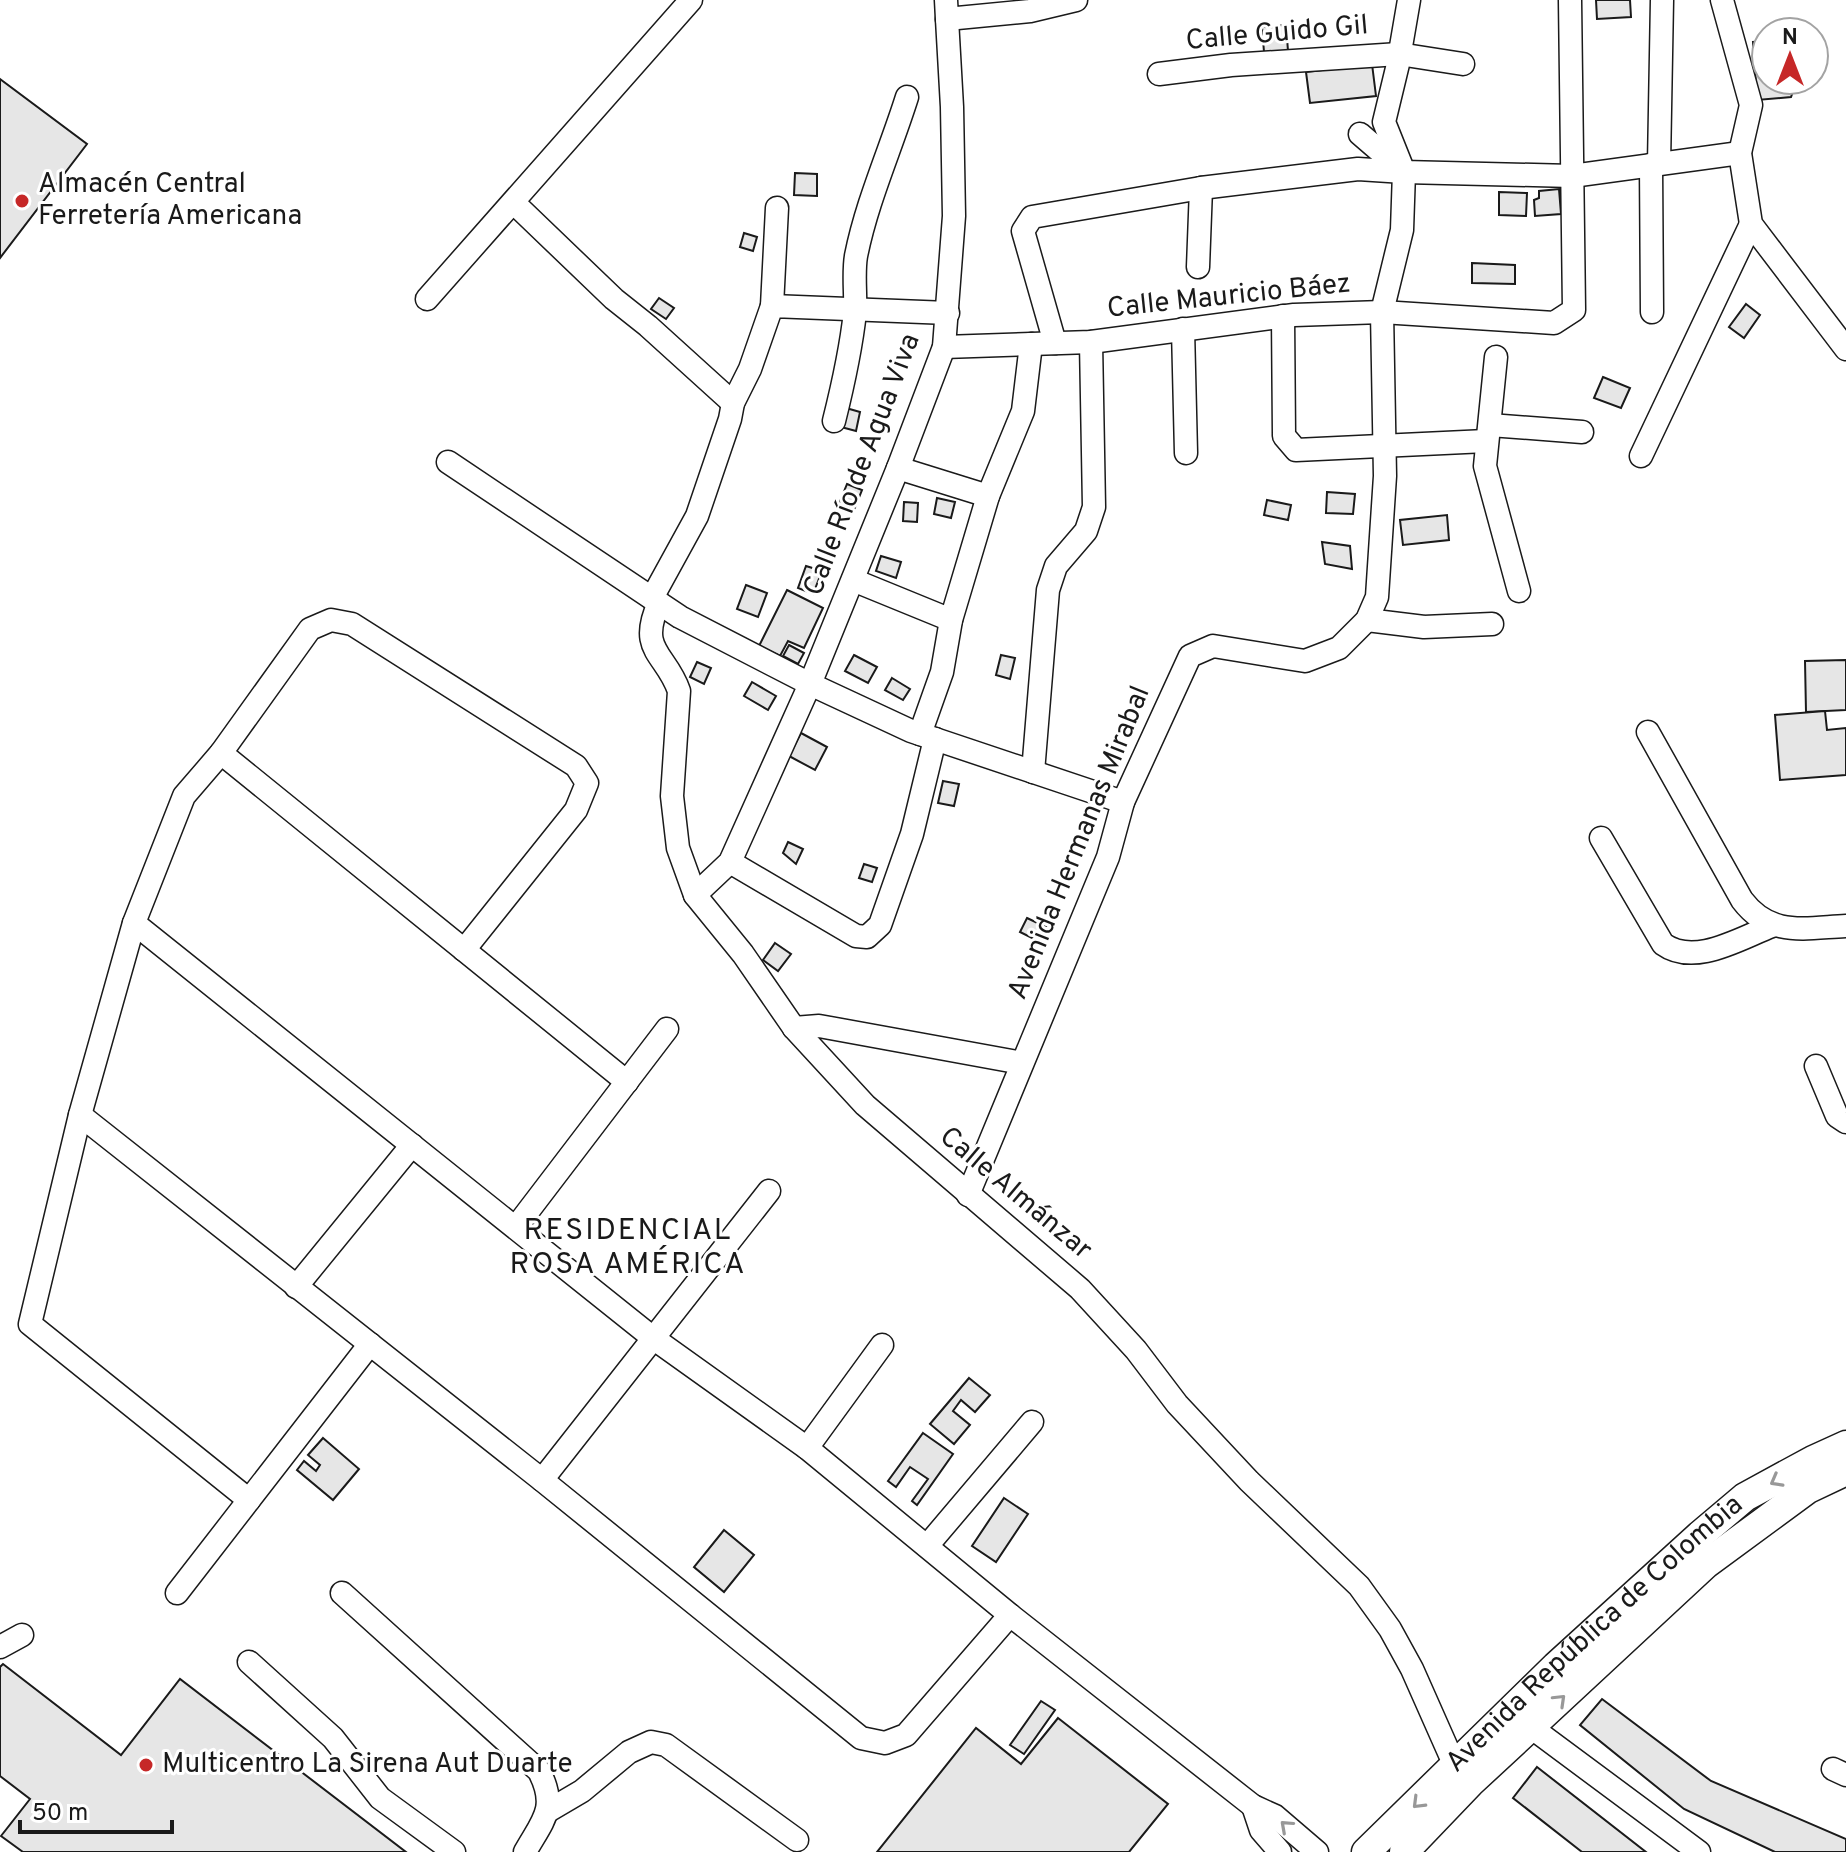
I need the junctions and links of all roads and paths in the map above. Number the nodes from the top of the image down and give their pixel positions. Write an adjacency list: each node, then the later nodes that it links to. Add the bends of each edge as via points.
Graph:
1 (691, 0): 18 (street)
2 (1076, 0): 7 (street, via 1030,11)
3 (1409, 0): 8 (street, Avenida Hermanas Mirabal)
4 (1570, 0): 16 (street)
5 (1662, 0): 14 (street)
6 (1722, 0): 13 (street, via 1751,105)
7 (946, 9): 27 (street, Calle Río de Agua Viva, via 954,216)
8 (1399, 54): 9 (street, Calle Guido Gil); 10 (street, Calle Guido Gil); 15 (street, Avenida Hermanas Mirabal, via 1384,122)
9 (1463, 64)
10 (1159, 74)
11 (907, 97): 24 (street, via 866,210 855,262)
12 (1360, 134): 15 (street)
13 (1740, 153): 14 (street); 20 (street)
14 (1655, 165): 16 (street); 26 (street)
15 (1404, 172): 16 (street); 17 (street, via 1358,169); 25 (street, Avenida Hermanas Mirabal, via 1402,230)
16 (1572, 176): 25 (street, Calle Mauricio Báez, via 1574,310 1554,323)
17 (1201, 188): 21 (street); 31 (street, via 1032,217 1023,231)
18 (514, 203): 22 (street); 36 (street)
19 (777, 208): 23 (street, Calle Almánzar)
20 (1751, 224): 34 (street); 42 (street)
21 (1198, 267)
22 (427, 299)
23 (772, 306): 24 (street); 36 (street, Calle Almánzar)
24 (855, 309): 27 (street); 37 (street)
25 (1382, 312): 28 (street, Calle Mauricio Báez); 40 (street, Avenida Hermanas Mirabal)
26 (1652, 312)
27 (948, 313): 33 (street, Calle Río de Agua Viva)
28 (1283, 316): 29 (street, Calle Mauricio Báez); 40 (street, via 1284,436 1296,450)
29 (1183, 329): 30 (street, Calle Mauricio Báez); 41 (street)
30 (1091, 342): 31 (street, Calle Mauricio Báez); 56 (street, via 1094,507 1086,531 1056,566 1048,590)
31 (1055, 343): 32 (street, Calle Mauricio Báez)
32 (1031, 344): 33 (street, Calle Mauricio Báez); 45 (street, via 1023,411)
33 (944, 347): 44 (street, Calle Río de Agua Viva)
34 (1846, 349)
35 (1496, 357): 39 (street)
36 (733, 403): 48 (street, Calle Almánzar, via 697,516)
37 (834, 421)
38 (1582, 432): 39 (street)
39 (1488, 433): 40 (street); 47 (street, via 1485,466)
40 (1384, 448): 50 (street, Avenida Hermanas Mirabal, via 1377,597)
41 (1186, 453)
42 (1641, 456)
43 (448, 462): 48 (street)
44 (898, 468): 45 (street); 46 (street, Calle Río de Agua Viva)
45 (988, 496): 49 (street)
46 (853, 580): 49 (street); 52 (street, Calle Río de Agua Viva)
47 (1519, 591)
48 (655, 600): 52 (street); 60 (street, Calle Almánzar, via 650,636 679,691 672,796 678,848)
49 (951, 620): 54 (street)
50 (1367, 620): 51 (street, via 1424,627); 57 (street, Avenida Hermanas Mirabal, via 1339,648 1305,661 1213,646 1190,656)
51 (1492, 624)
52 (810, 684): 54 (street); 59 (street, Calle Río de Agua Viva)
53 (1648, 732): 62 (street, via 1742,900)
54 (928, 736): 56 (street); 59 (street, via 912,834 880,925 867,937 856,936)
55 (221, 753): 61 (street, via 184,796); 64 (street); 64 (street, via 310,629 331,620 352,624 576,766 587,783 576,810)
56 (1033, 772): 57 (street)
57 (1123, 802): 67 (street, Avenida Hermanas Mirabal, via 1108,857)
58 (1601, 838): 62 (street, via 1663,944 1674,952 1704,952)
59 (730, 862): 60 (street, Calle Río de Agua Viva)
60 (695, 895): 65 (street, Calle Almánzar)
61 (134, 923): 70 (street); 72 (street)
62 (1772, 926): 63 (street)
63 (1846, 926)
64 (464, 950): 69 (street)
65 (794, 1028): 67 (street, via 819,1026); 74 (street, Calle Almánzar, via 865,1105)
66 (667, 1029): 69 (street)
67 (1022, 1063): 74 (street, Avenida Hermanas Mirabal)
68 (1816, 1066): 71 (street, via 1837,1116)
69 (627, 1082): 75 (street)
70 (80, 1115): 76 (street); 85 (street, via 30,1324)
71 (1846, 1122)
72 (412, 1145): 75 (street); 76 (street)
73 (769, 1191): 77 (street)
74 (968, 1195): 94 (street, Calle Almánzar, via 1080,1289 1249,1481 1359,1586 1390,1629)
75 (516, 1227): 77 (street)
76 (296, 1287): 78 (street)
77 (653, 1338): 82 (street); 84 (street)
78 (370, 1344): 84 (street); 85 (street)
79 (882, 1345): 82 (street)
80 (1032, 1422): 86 (street)
81 (1846, 1445): 94 (main road, Avenida República de Colombia, one-way to 94, via 1745,1497 1556,1666)
82 (807, 1448): 86 (street)
83 (1846, 1471): 93 (main road, Avenida República de Colombia, one-way to 83, via 1706,1564 1808,1489)
84 (542, 1480): 89 (street, via 872,1742 906,1735)
85 (249, 1500): 87 (street)
86 (927, 1546): 89 (street)
87 (177, 1593)
88 (342, 1593): 96 (street, via 539,1771 548,1789)
89 (1010, 1615): 95 (street)
90 (22, 1635): 91 (street)
91 (0, 1647)
92 (249, 1662): 98 (street, via 333,1738 380,1798)
93 (1532, 1728): 94 (main road, Avenida República de Colombia); 104 (street)
94 (1463, 1774): 102 (main road, Avenida República de Colombia, one-way to 102); 103 (main road, Avenida República de Colombia)
95 (1253, 1806): 100 (street, via 1261,1830); 101 (street, one-way to 95, via 1275,1816)
96 (548, 1811): 97 (street, via 651,1742 666,1745); 99 (street)
97 (797, 1840)
98 (454, 1852)
99 (525, 1852)
100 (1280, 1852)
101 (1317, 1852)
102 (1366, 1852)
103 (1404, 1852)
104 (1699, 1852)

